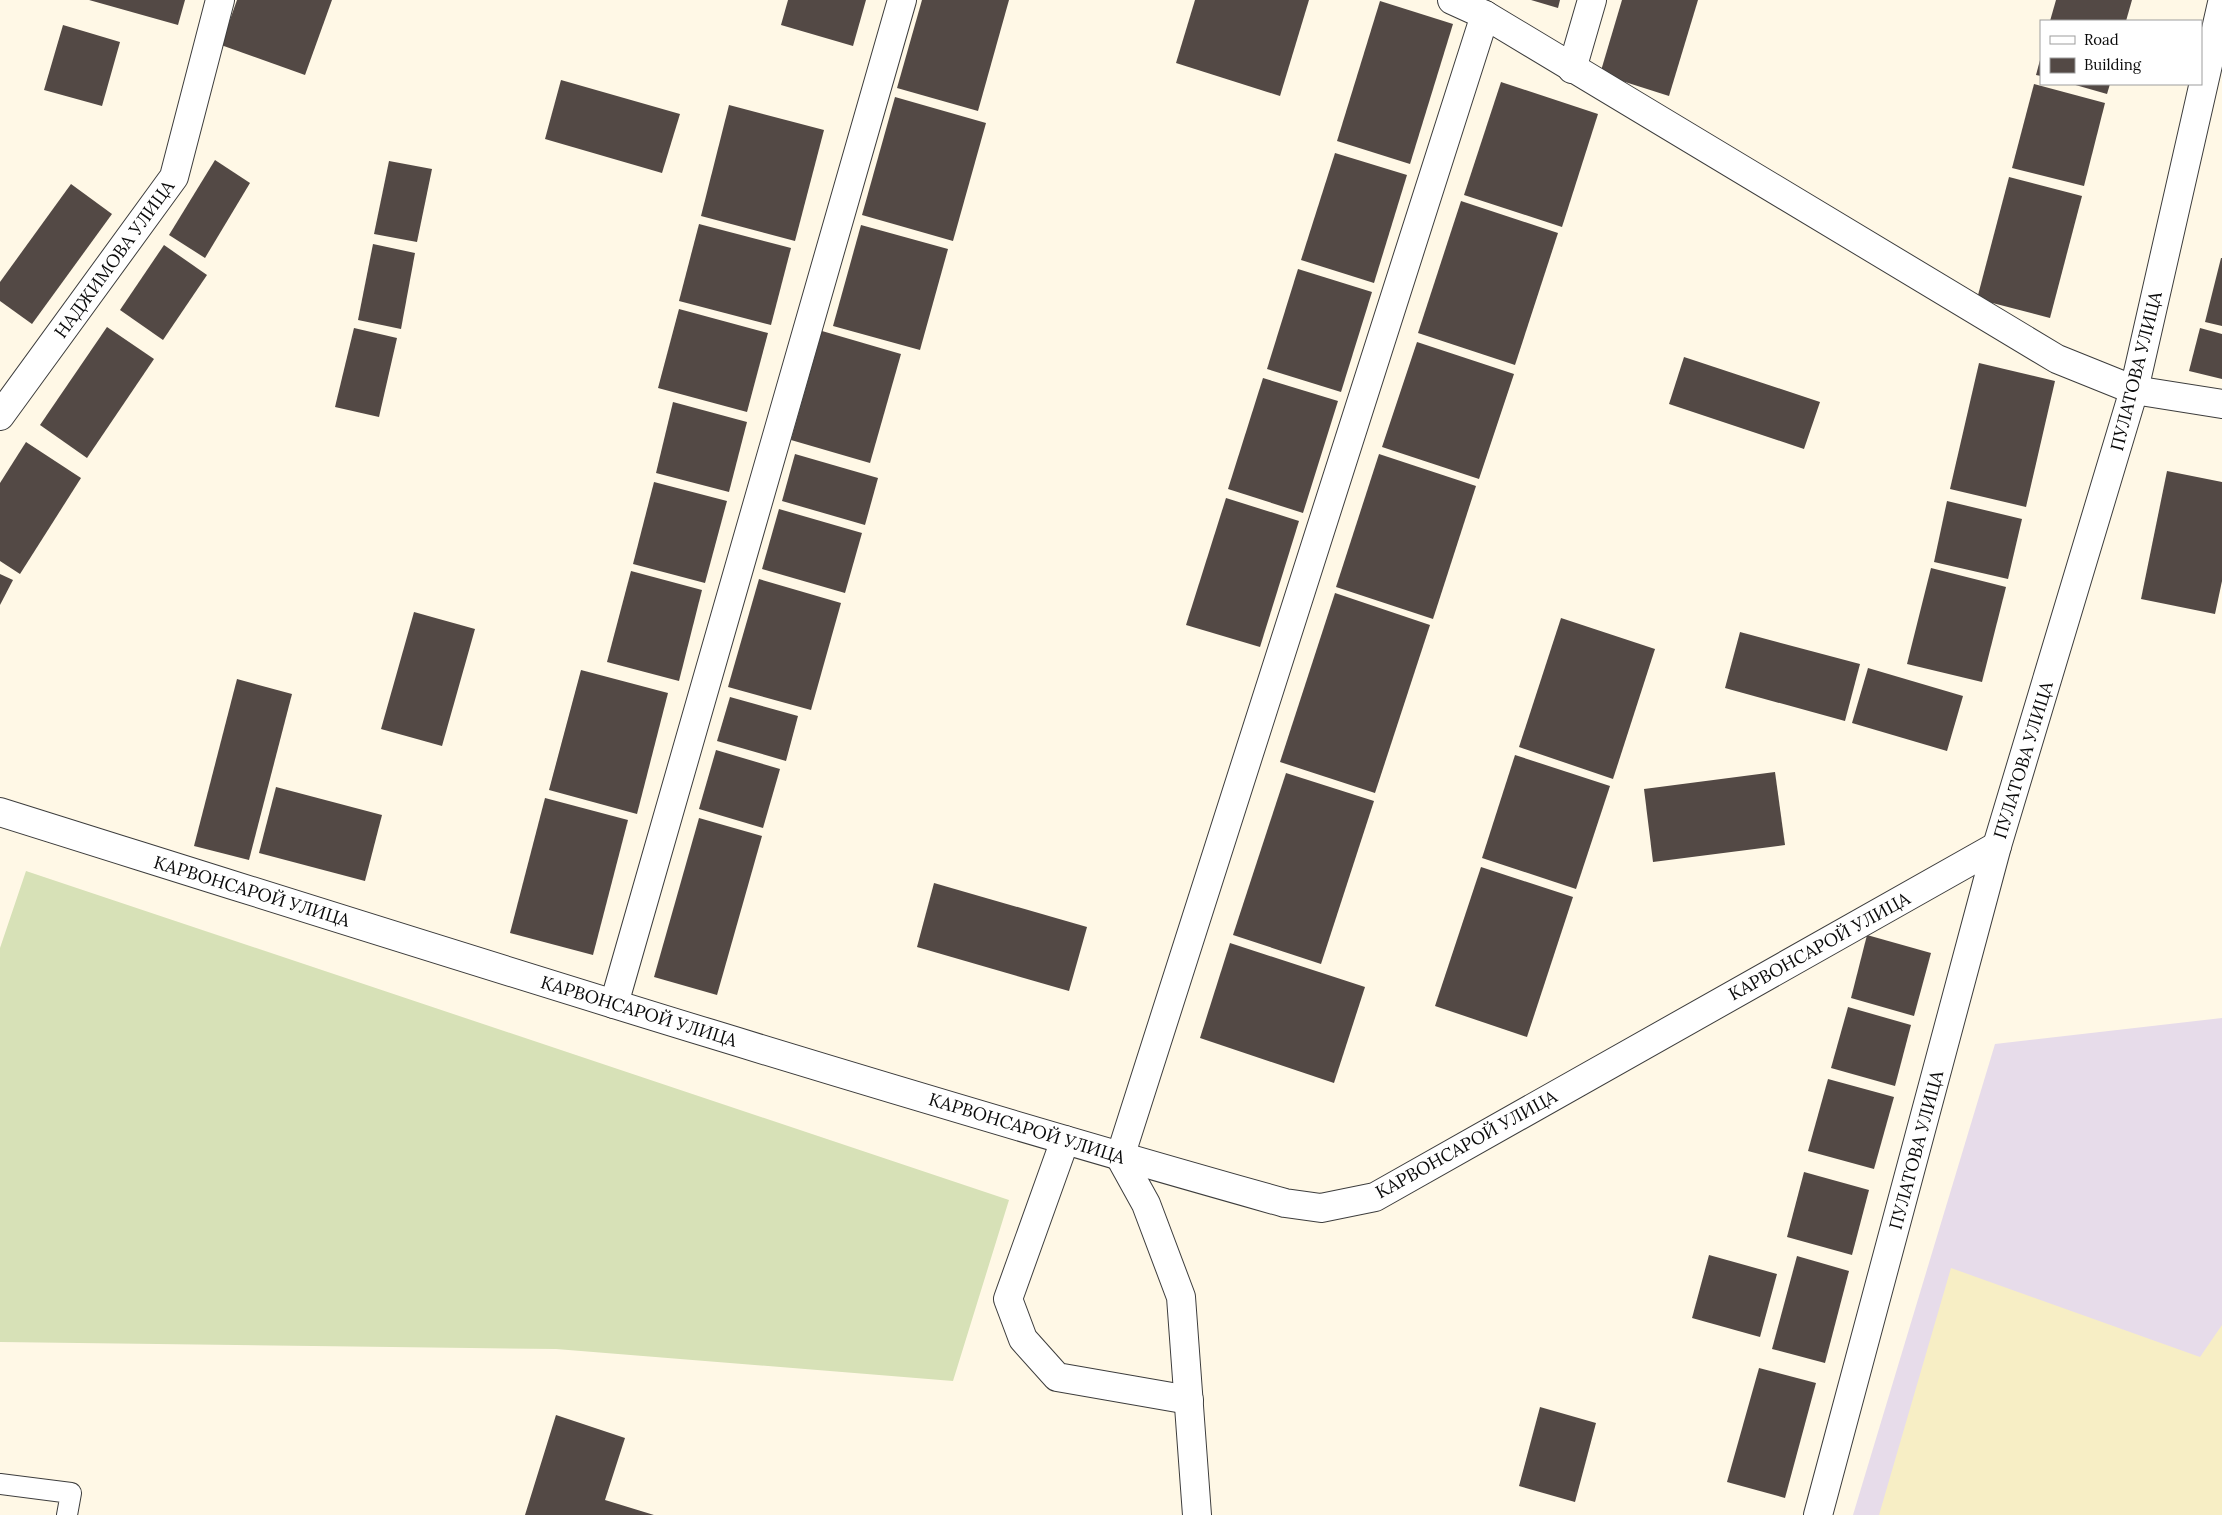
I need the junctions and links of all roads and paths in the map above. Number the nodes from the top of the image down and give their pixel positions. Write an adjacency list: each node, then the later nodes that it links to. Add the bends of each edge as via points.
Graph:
1 (220, 0): 10 (street, НАДЖИМОВА УЛИЦА, via 174,177)
2 (902, 0): 13 (street)
3 (1452, 0): 6 (street)
4 (1592, 0): 7 (street)
5 (2222, 3): 8 (street, ПУЛАТОВА УЛИЦА)
6 (1485, 15): 7 (street); 15 (street)
7 (1572, 68): 8 (street, via 2057,359)
8 (2134, 390): 9 (street); 12 (street, ПУЛАТОВА УЛИЦА)
9 (2222, 404)
10 (0, 416)
11 (0, 812): 13 (street, КАРВОНСАРОЙ УЛИЦА)
12 (1998, 846): 15 (street, КАРВОНСАРОЙ УЛИЦА, via 1375,1196 1320,1208 1285,1203); 20 (street, ПУЛАТОВА УЛИЦА)
13 (614, 1004): 14 (street, КАРВОНСАРОЙ УЛИЦА)
14 (1066, 1140): 15 (street, КАРВОНСАРОЙ УЛИЦА); 16 (street, via 1008,1299 1023,1339 1057,1377)
15 (1120, 1157): 16 (street, via 1146,1204 1181,1296)
16 (1189, 1400): 19 (street)
17 (0, 1484): 18 (lane, via 71,1493)
18 (67, 1515)
19 (1197, 1515)
20 (1818, 1515)

